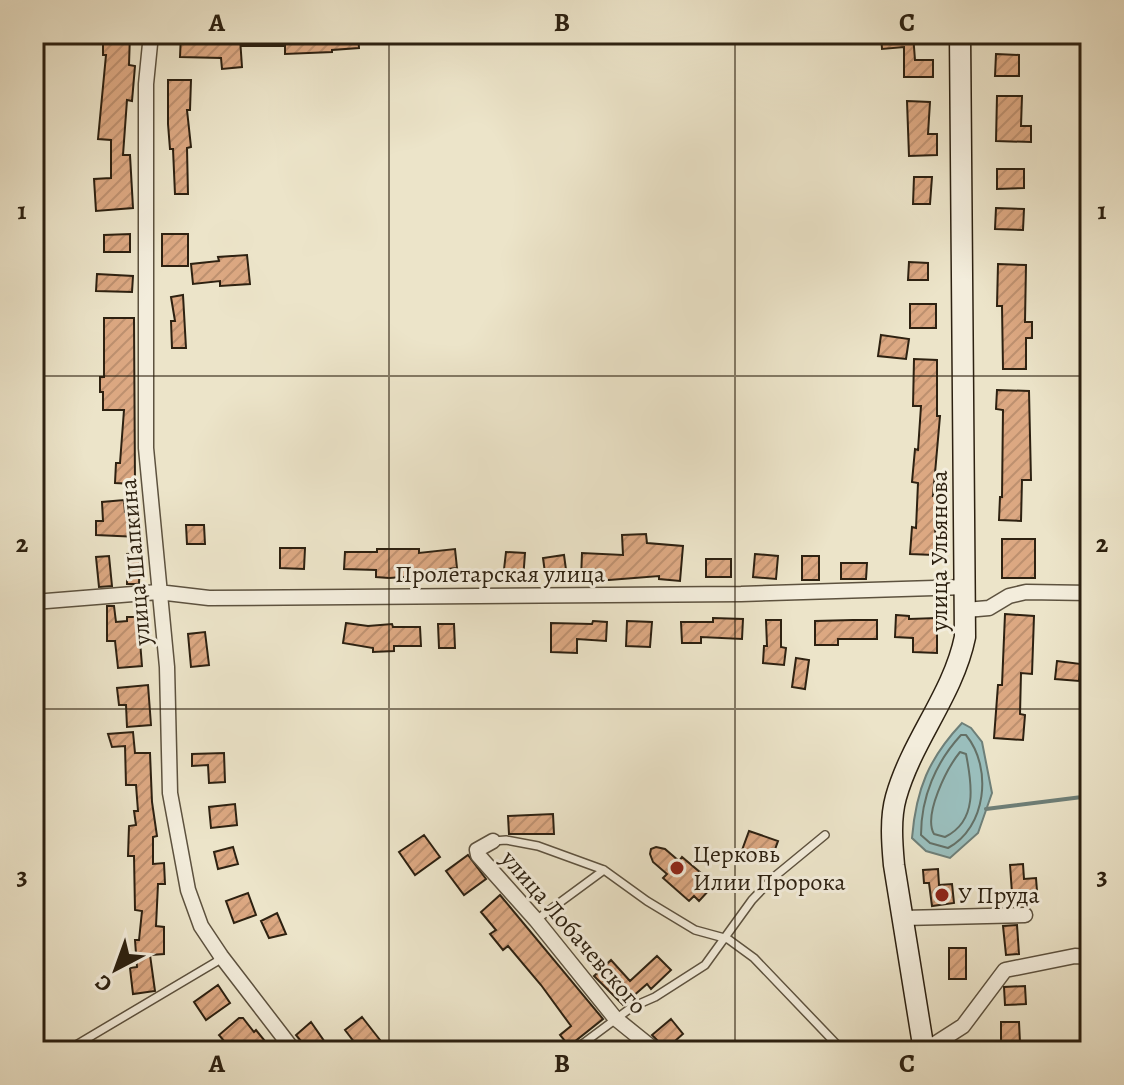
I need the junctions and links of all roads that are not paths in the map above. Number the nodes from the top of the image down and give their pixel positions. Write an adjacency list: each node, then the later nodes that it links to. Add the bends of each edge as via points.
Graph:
1 (151, 34): 4 (street, улица Шапкина, via 146,84 146,448)
2 (960, 34): 3 (main road, улица Ульянова)
3 (967, 587): 4 (street, Пролетарская улица, via 225,598); 7 (main road, улица Ульянова)
4 (158, 592): 6 (street, Пролетарская улица); 15 (street, улица Шапкина, via 167,667 170,793 188,890 201,926)
5 (1090, 593): 7 (street, via 1026,592 989,608)
6 (34, 602)
7 (966, 610): 12 (main road, улица Ульянова, via 959,664 895,799 892,834)
8 (825, 835): 14 (lane, via 774,877)
9 (493, 841): 10 (lane, via 538,846); 13 (street, улица Лобачевского, via 477,850 478,855)
10 (604, 870): 13 (lane); 14 (lane, via 695,930)
11 (1025, 915): 12 (street)
12 (903, 918): 23 (main road, улица Ульянова)
13 (536, 920): 17 (street, улица Лобачевского)
14 (723, 937): 17 (lane, via 705,965); 22 (lane, via 754,958)
15 (221, 956): 18 (lane); 19 (street, улица Шапкина)
16 (1090, 957): 23 (street, via 1005,970 963,1026)
17 (615, 1018): 20 (lane); 21 (street, улица Лобачевского)
18 (66, 1051)
19 (294, 1051)
20 (573, 1051)
21 (656, 1051)
22 (843, 1051)
23 (924, 1051)

